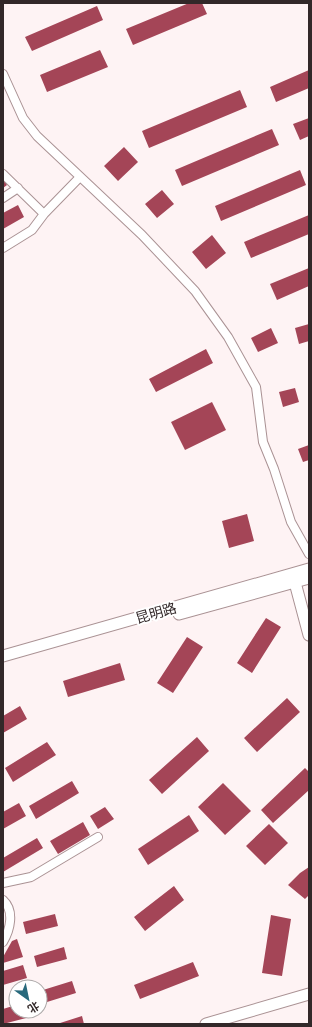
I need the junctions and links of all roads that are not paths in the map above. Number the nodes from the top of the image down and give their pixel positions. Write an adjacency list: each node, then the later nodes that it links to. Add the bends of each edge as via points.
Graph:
1 (3, 74): 3 (street, via 23,118 37,136)
2 (3, 174): 4 (street)
3 (80, 177): 6 (street); 8 (street, via 142,236 195,292 228,337 256,387 263,442 291,522)
4 (18, 188): 5 (street); 6 (street)
5 (3, 198)
6 (44, 214): 7 (street, via 32,230)
7 (3, 248)
8 (309, 554)
9 (308, 577): 10 (main road, 昆明路)
10 (294, 578): 11 (main road); 12 (main road, 昆明路); 13 (main road, 昆明路)
11 (309, 634)
12 (3, 656)
13 (3, 664)
14 (98, 837): 15 (street, via 31,877)
15 (3, 883)
16 (3, 900): 17 (street, via 7,903 11,921)
17 (3, 942)
18 (309, 994): 19 (main road)
19 (206, 1024)

